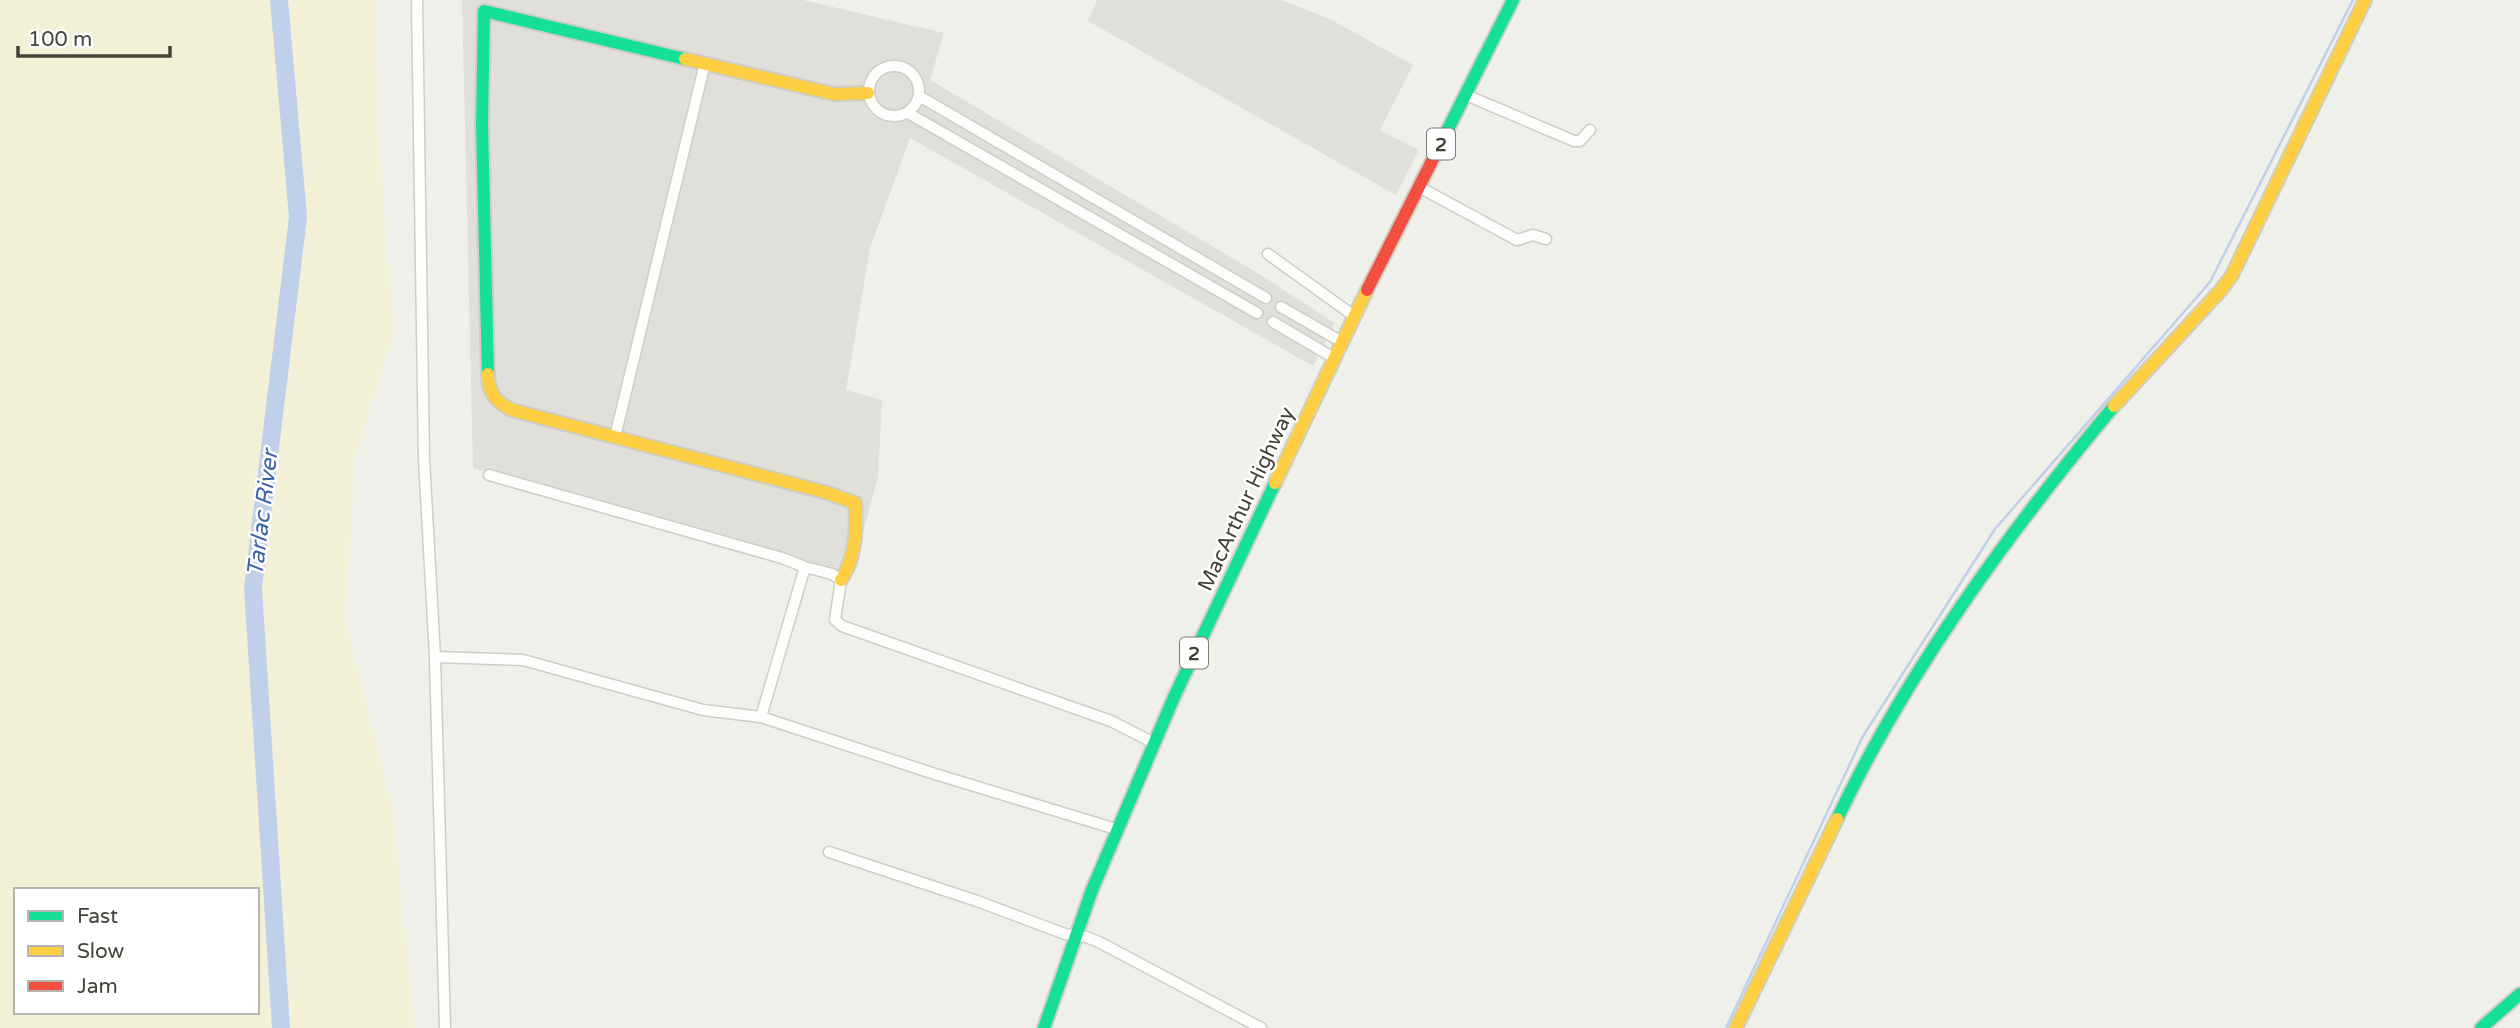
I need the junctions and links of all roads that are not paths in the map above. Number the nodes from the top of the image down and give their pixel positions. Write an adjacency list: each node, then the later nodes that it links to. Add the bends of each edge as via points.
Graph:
1 (417, 0): 30 (street, via 424,459)
2 (1513, 0): 6 (main road, MacArthur Highway / 2)
3 (2365, 0): 40 (main road, via 2232,275 2046,488 1885,724)
4 (705, 63): 5 (main road, via 834,94); 26 (street); 26 (main road, via 484,11 488,384 496,402 512,410)
5 (868, 93): 7 (street, via 877,71 890,65 915,75); 8 (street, via 882,114)
6 (1466, 95): 9 (street, via 1574,141); 12 (main road, MacArthur Highway / 2)
7 (919, 96): 8 (street); 10 (street)
8 (908, 113): 11 (street)
9 (1590, 130)
10 (1013, 150): 11 (street); 13 (street)
11 (1003, 167): 14 (street)
12 (1419, 187): 15 (street, via 1517,240 1532,235); 22 (main road, MacArthur Highway / 2)
13 (1094, 198): 14 (street); 16 (street)
14 (1086, 214): 18 (street)
15 (1546, 239)
16 (1174, 244): 18 (street); 19 (street)
17 (1268, 254): 22 (street)
18 (1168, 261): 21 (street)
19 (1266, 298)
20 (1281, 307): 24 (street)
21 (1257, 313)
22 (1354, 316): 24 (main road, MacArthur Highway / 2)
23 (1273, 322): 25 (street)
24 (1342, 342): 25 (main road, MacArthur Highway / 2)
25 (1334, 358): 32 (main road, MacArthur Highway / 2)
26 (615, 437): 29 (main road, via 855,503 847,574)
27 (489, 475): 28 (street)
28 (805, 567): 29 (street); 31 (street)
29 (841, 580): 32 (street, via 835,620 842,626 1111,721)
30 (435, 657): 31 (street, via 523,660 703,710); 37 (street)
31 (761, 717): 33 (street)
32 (1154, 743): 33 (main road, MacArthur Highway / 2)
33 (1116, 829): 35 (main road, MacArthur Highway / 2)
34 (829, 852): 35 (street)
35 (1074, 934): 38 (main road, MacArthur Highway / 2); 39 (street, via 1099,942)
36 (2520, 994): 41 (main road)
37 (446, 1028)
38 (1044, 1028)
39 (1261, 1028)
40 (1736, 1028)
41 (2481, 1028)

